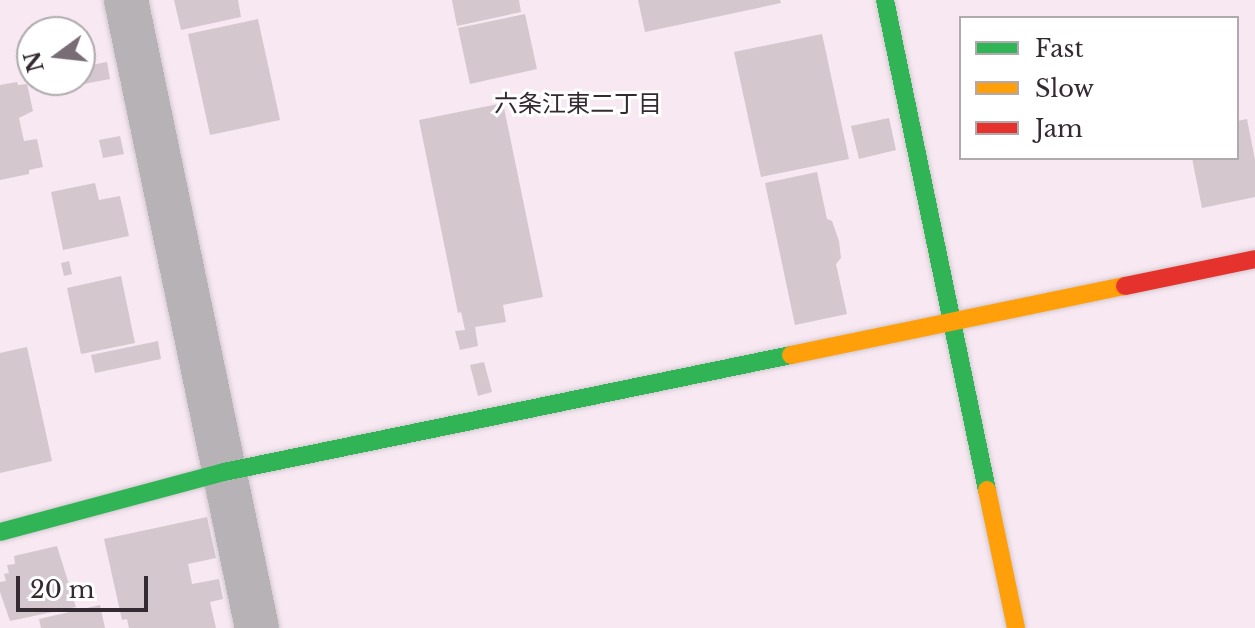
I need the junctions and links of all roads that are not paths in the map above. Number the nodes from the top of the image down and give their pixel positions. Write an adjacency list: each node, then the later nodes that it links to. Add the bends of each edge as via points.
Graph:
1 (126, 0): 5 (street)
2 (885, 0): 4 (street)
3 (1255, 259): 4 (street)
4 (950, 321): 5 (street); 8 (street)
5 (224, 472): 6 (street); 7 (street)
6 (0, 532)
7 (257, 628)
8 (1016, 628)

